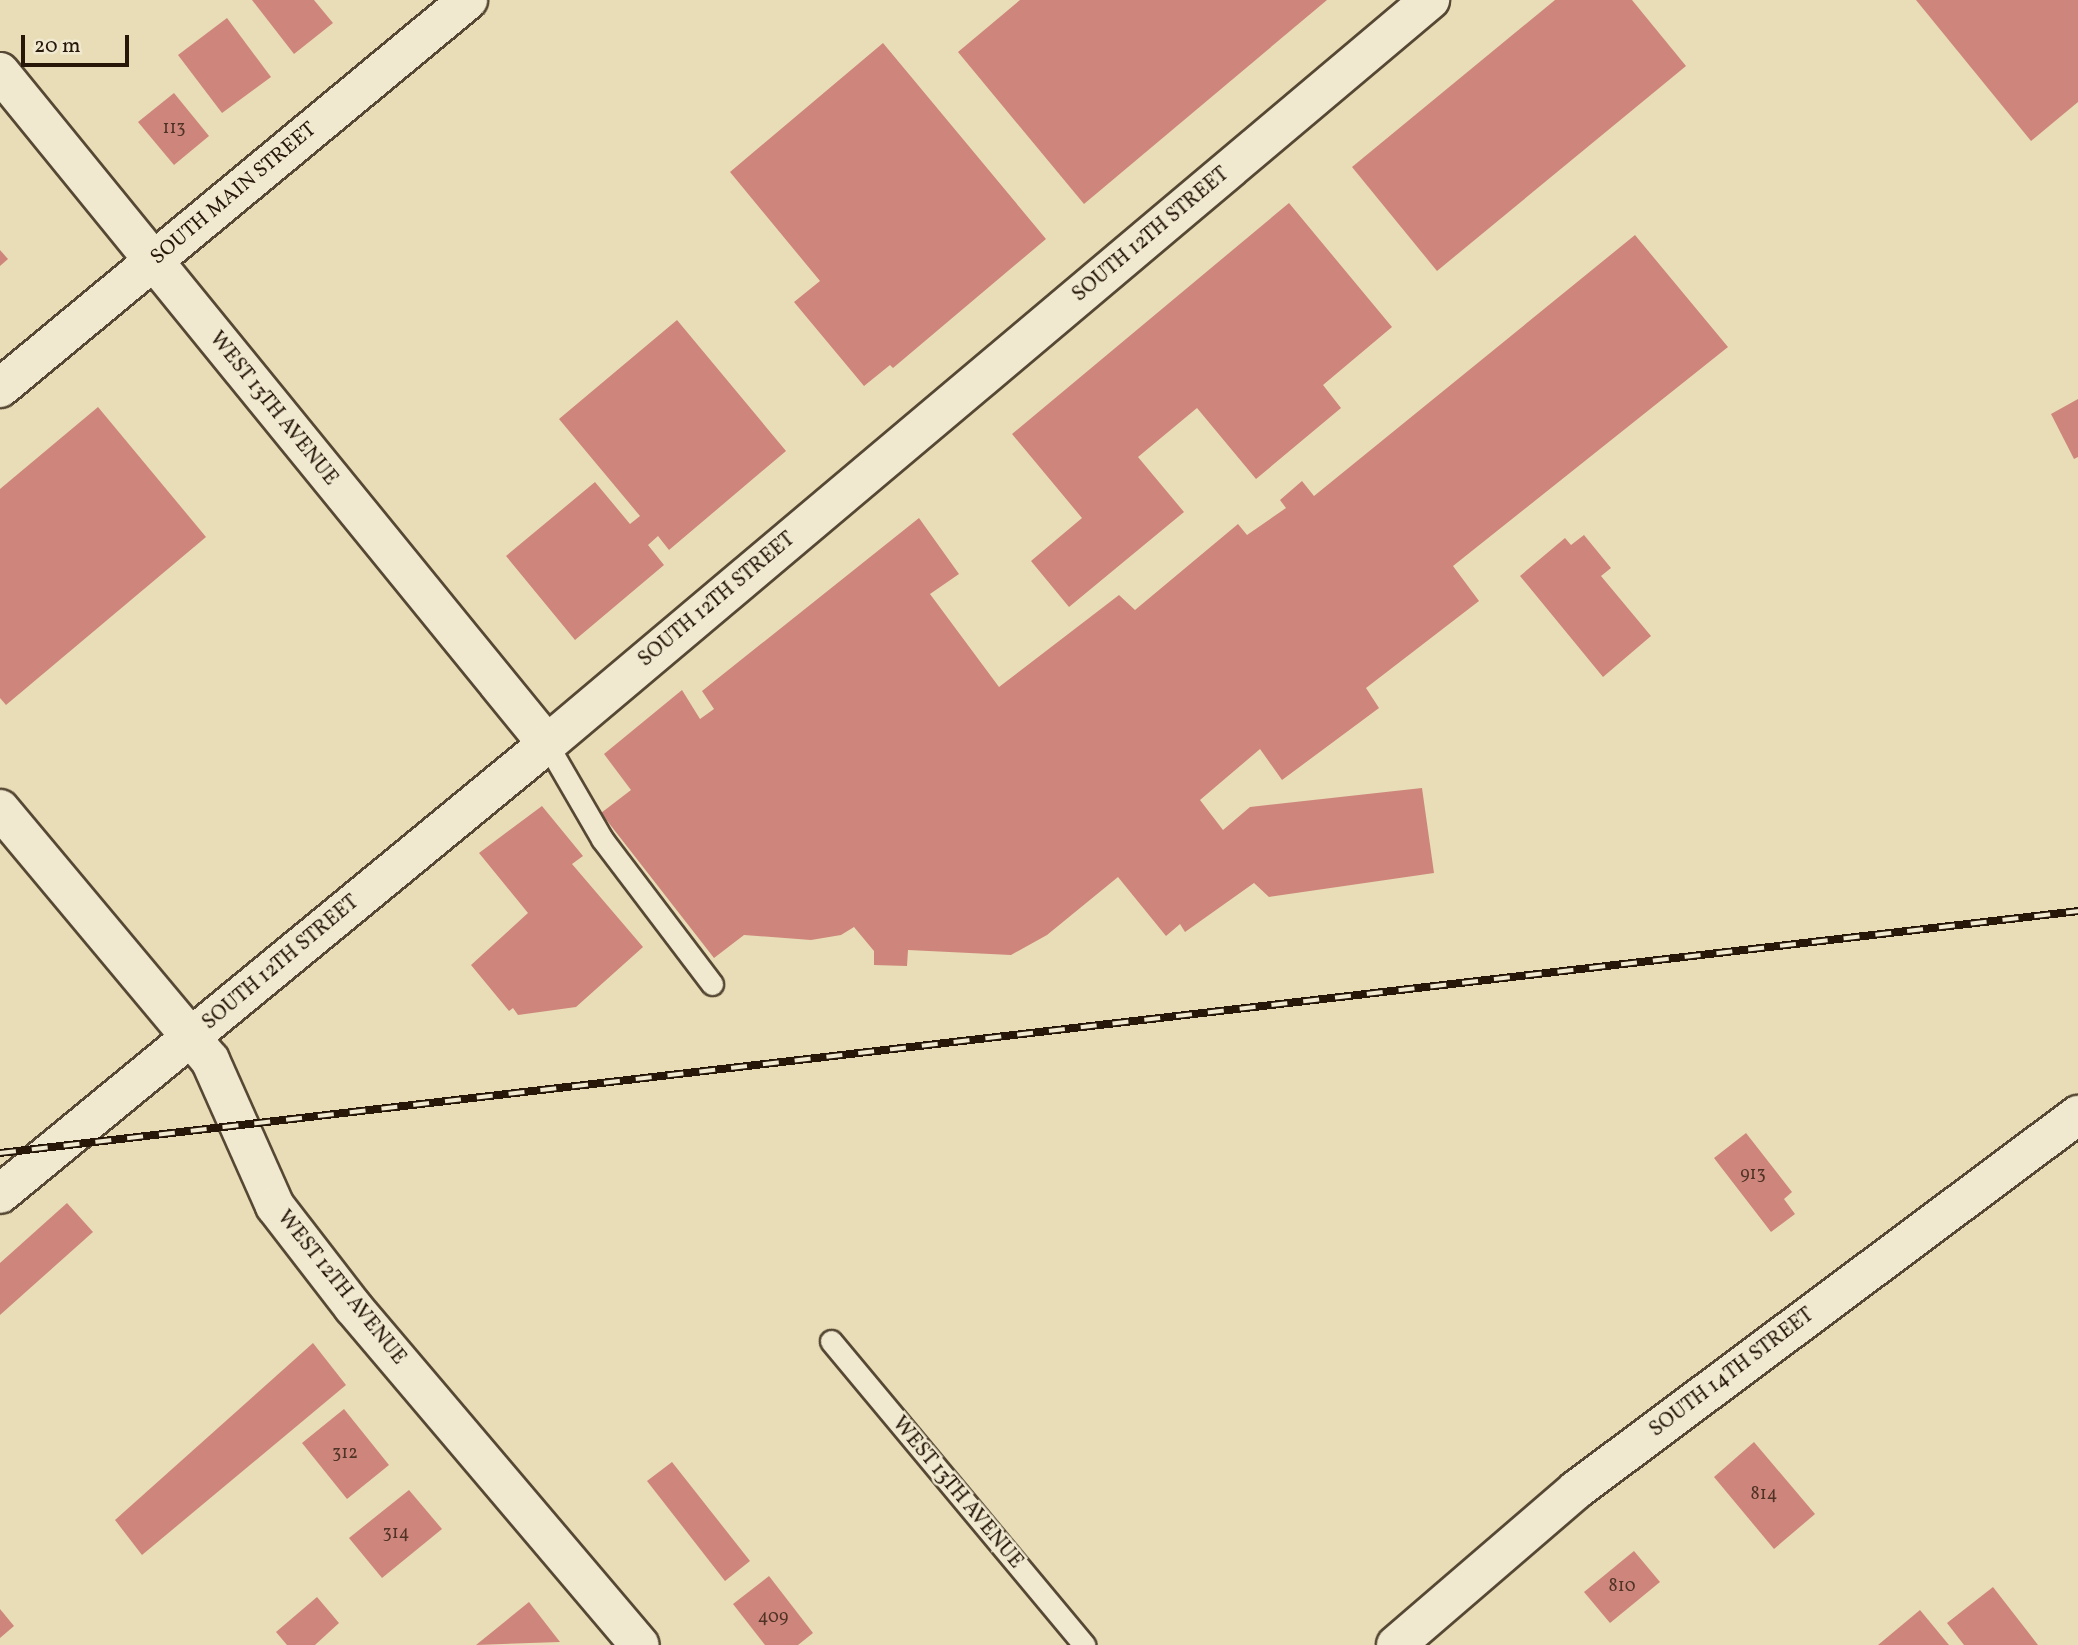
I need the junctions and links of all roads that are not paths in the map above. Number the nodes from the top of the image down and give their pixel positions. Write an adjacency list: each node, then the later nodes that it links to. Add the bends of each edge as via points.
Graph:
1 (468, 0): 4 (street, SOUTH MAIN STREET)
2 (1430, 0): 6 (street, SOUTH 12TH STREET)
3 (0, 72): 4 (street, WEST 13TH AVENUE)
4 (152, 261): 5 (street, SOUTH MAIN STREET); 6 (street, WEST 13TH AVENUE)
5 (0, 388)
6 (547, 744): 8 (lane, via 602,839); 9 (street, SOUTH 12TH STREET)
7 (0, 809): 9 (street, WEST 12TH AVENUE)
8 (712, 984)
9 (189, 1039): 11 (street, SOUTH 12TH STREET); 13 (street, WEST 12TH AVENUE, via 210,1060 275,1206 353,1307)
10 (2078, 1115): 15 (street, SOUTH 14TH STREET, via 1576,1490)
11 (0, 1194)
12 (831, 1341): 14 (lane, WEST 13TH AVENUE)
13 (640, 1645)
14 (1084, 1645)
15 (1396, 1645)

